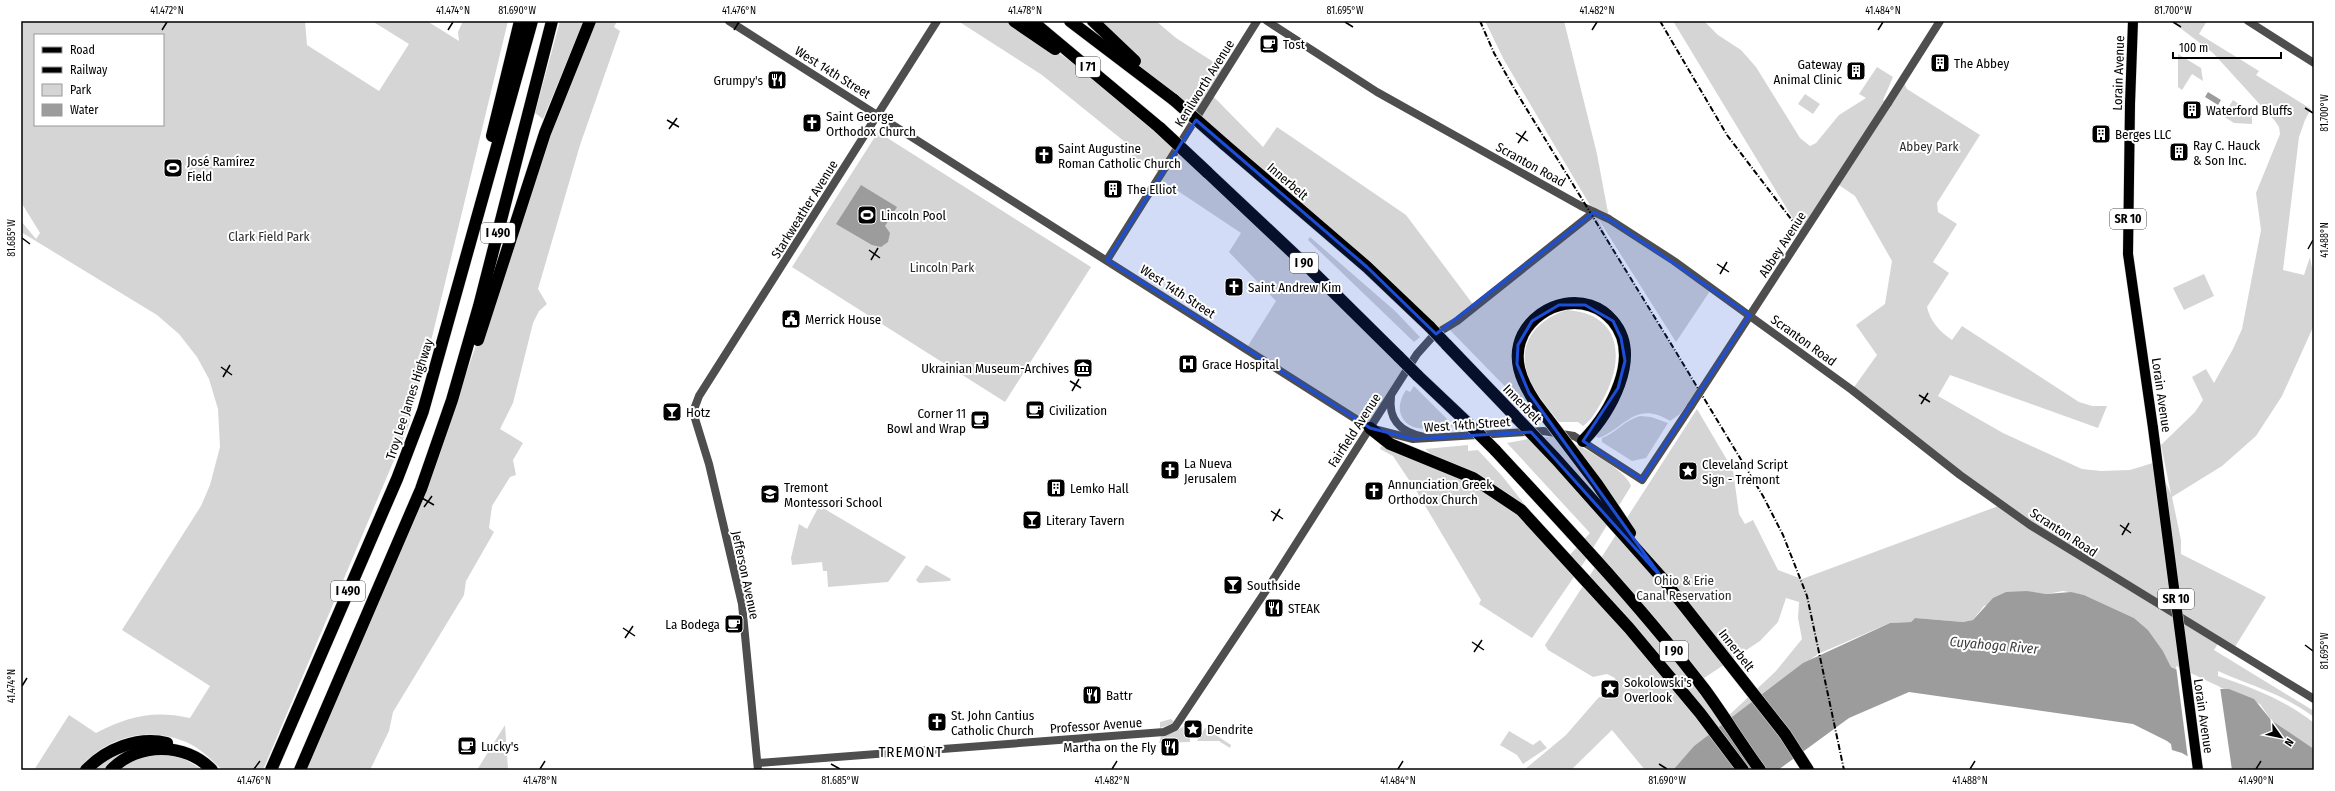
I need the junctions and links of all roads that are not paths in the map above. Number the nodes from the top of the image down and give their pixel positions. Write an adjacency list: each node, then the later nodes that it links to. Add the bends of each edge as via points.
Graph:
1 (520, 21): 23 (highway, via 451,288)
2 (532, 21): 23 (highway, Troy Lee James Highway / I 490)
3 (552, 21): 28 (highway, I 490, via 480,306)
4 (590, 21): 28 (highway, via 544,133 457,405)
5 (729, 21): 19 (street, West 14th Street)
6 (937, 21): 19 (street, Starkweather Avenue)
7 (1014, 21): 18 (highway, I 90)
8 (1032, 21): 18 (highway, I 71)
9 (1070, 21): 17 (highway, I 71)
10 (1093, 21): 17 (highway)
11 (1257, 21): 21 (street, Kenilworth Avenue)
12 (1267, 21): 20 (street, Scranton Road, via 1377,92)
13 (1940, 21): 29 (street, Abbey Avenue, bridge)
14 (2134, 21): 43 (main road, Lorain Avenue / SR 10, bridge, via 2128,254)
15 (2248, 21): 16 (street)
16 (2314, 64)
17 (1174, 100): 30 (highway, Innerbelt, bridge, via 1367,267 1430,327 1556,459)
18 (1143, 113): 41 (highway, I 90, bridge, via 1311,270 1495,450 1578,540 1706,691)
19 (877, 114): 21 (street, West 14th Street); 24 (street, Starkweather Avenue, via 699,396)
20 (1594, 212): 22 (street, Fairfield Avenue, via 1457,321 1434,335 1417,354); 31 (street, Scranton Road, via 1609,218 1643,240 1730,301 2030,525)
21 (1107, 260): 25 (street, West 14th Street)
22 (1392, 394): 25 (street, Fairfield Avenue); 26 (street, via 1391,412 1399,427 1418,436)
23 (423, 411): 38 (highway, Troy Lee James Highway / I 490, via 405,460)
24 (693, 412): 34 (street, Jefferson Avenue, via 709,464 742,604)
25 (1370, 428): 26 (street, West 14th Street, via 1413,439); 32 (street, Fairfield Avenue); 40 (highway, via 1390,444 1487,485 1521,510 1566,556 1629,628 1700,713)
26 (1450, 438): 27 (street, West 14th Street, via 1544,431 1569,434)
27 (1583, 441): 29 (street, West 14th Street); 30 (highway, bridge, via 1608,408 1618,388 1625,361 1620,334 1613,321 1606,314 1573,303 1550,308 1532,321 1522,336 1517,356 1520,375 1534,402 1597,484)
28 (437, 443): 39 (highway, I 490, via 421,489)
29 (1642, 480)
30 (1662, 578): 42 (highway, Innerbelt, via 1785,734)
31 (2314, 699)
32 (1188, 711): 34 (street, Professor Avenue, via 1175,727 1164,732)
33 (187, 752): 35 (highway, via 165,743 135,743 110,752); 36 (highway, via 168,749 145,751 123,759); 37 (highway)
34 (758, 767)
35 (86, 770)
36 (111, 770)
37 (212, 770)
38 (271, 770)
39 (300, 770)
40 (1743, 770)
41 (1760, 770)
42 (1808, 770)
43 (2198, 770)

